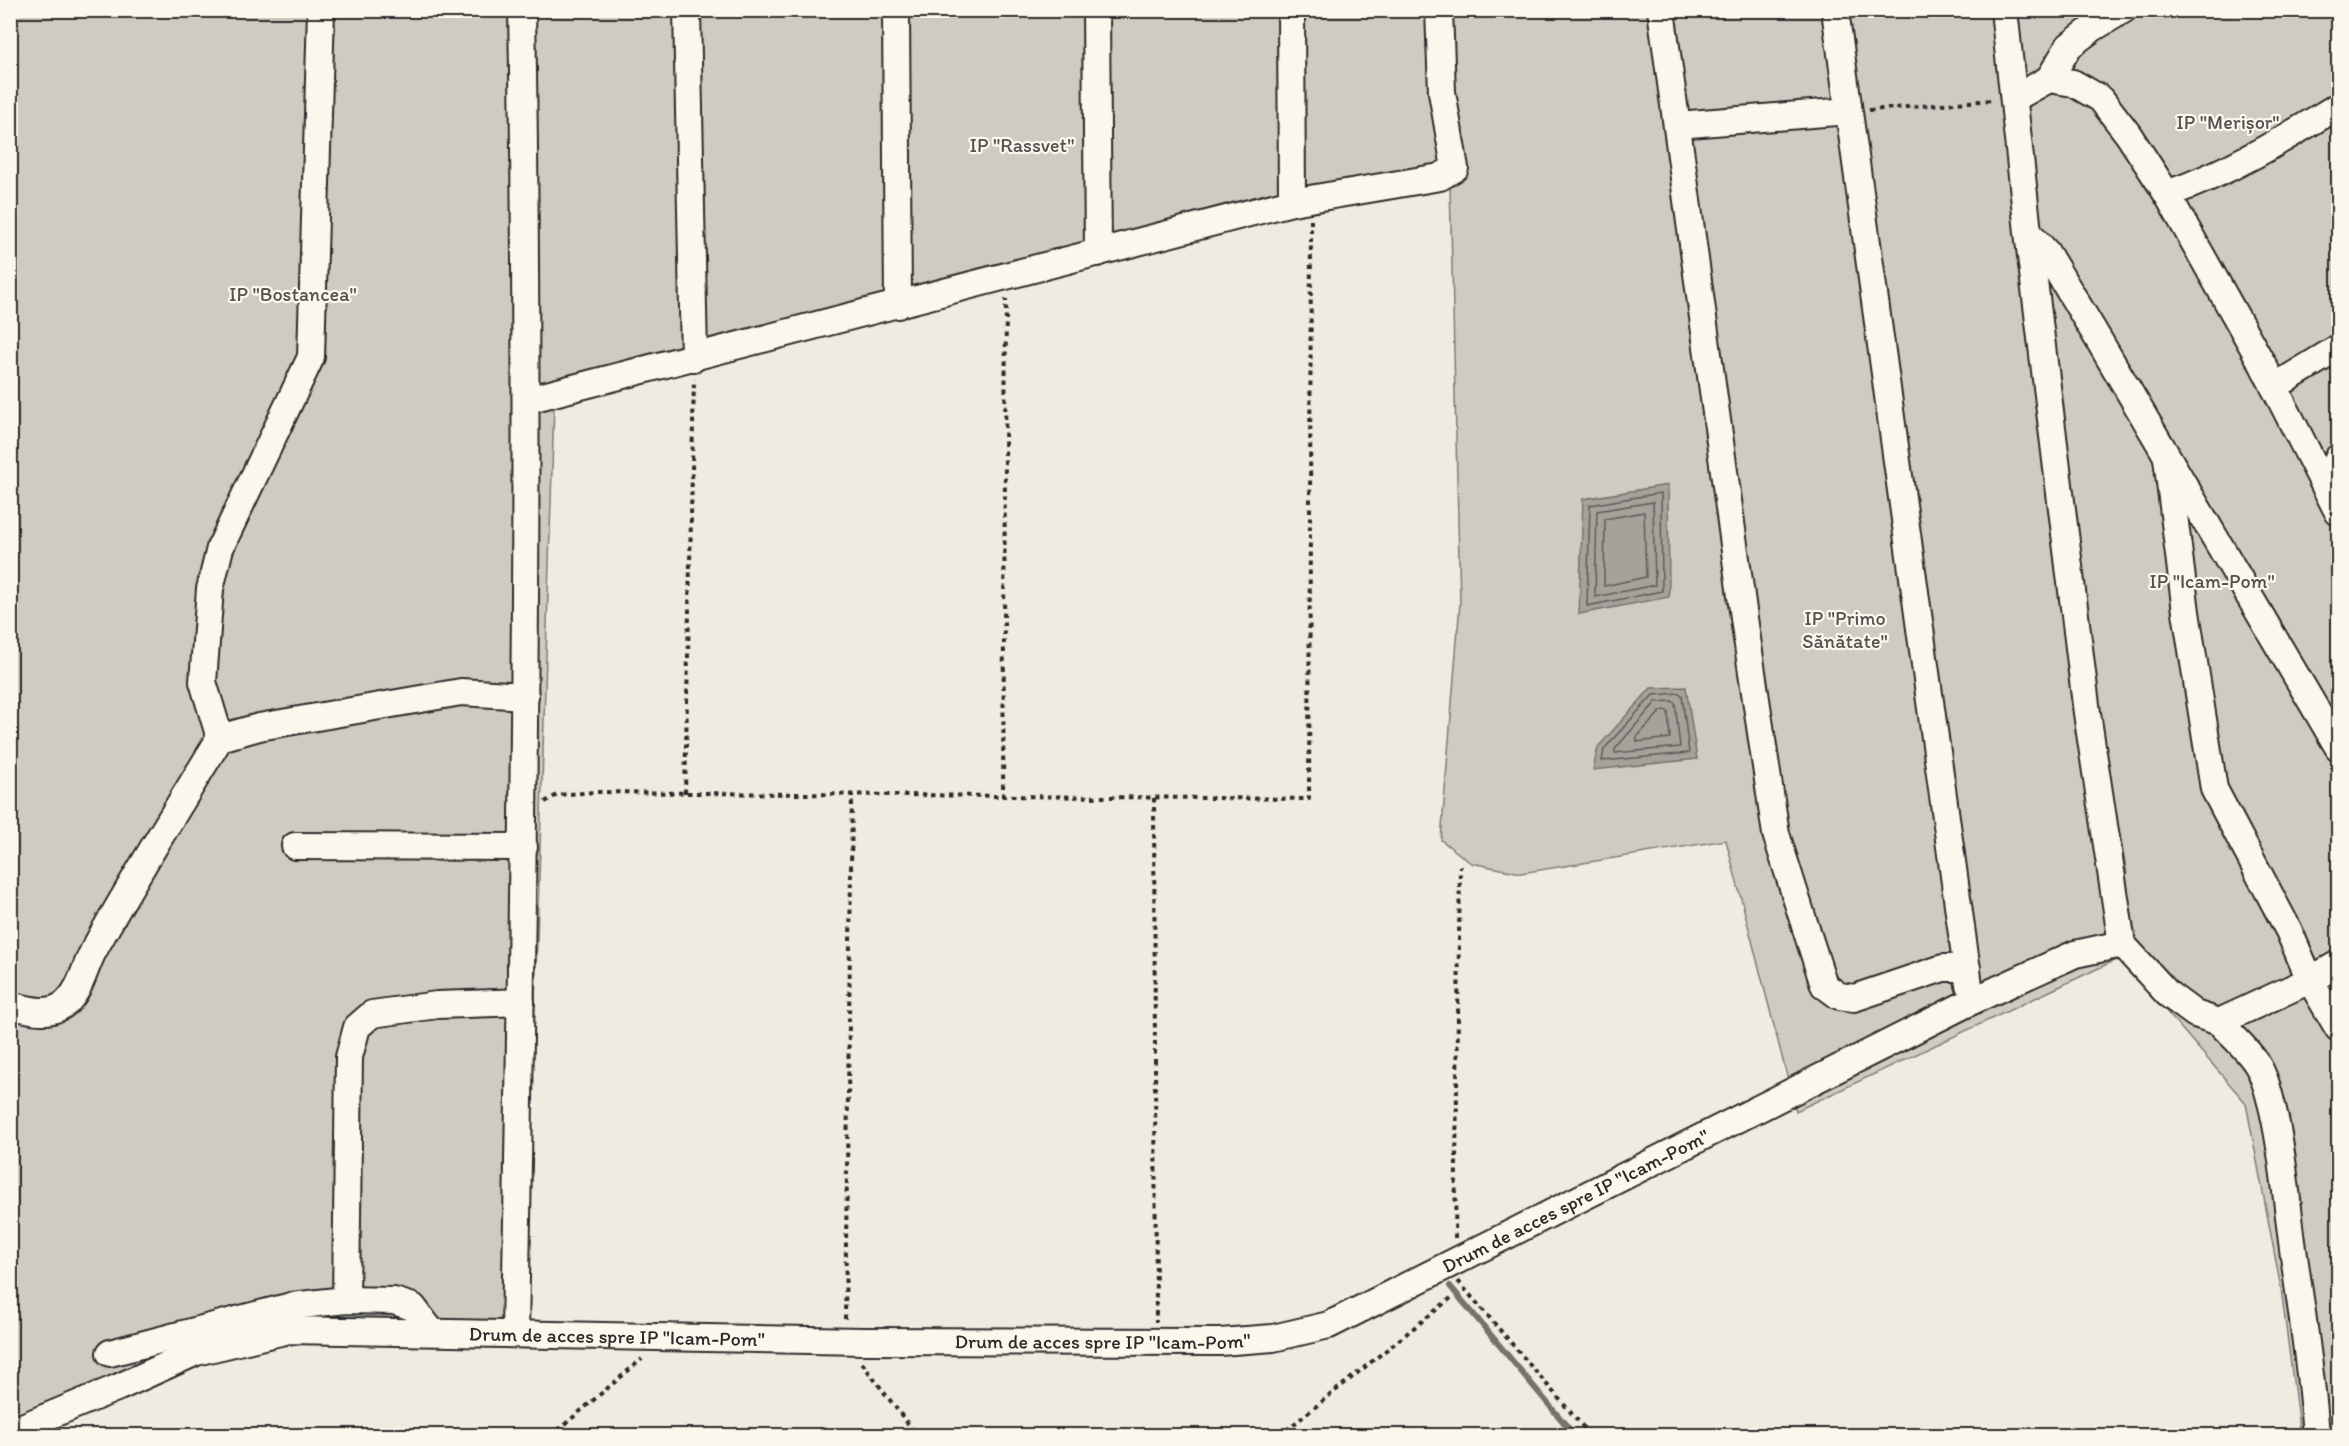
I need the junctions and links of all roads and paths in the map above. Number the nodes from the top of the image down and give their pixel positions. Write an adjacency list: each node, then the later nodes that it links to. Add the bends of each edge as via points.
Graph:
1 (52, 10): 2 (path, via 77,14)
2 (110, 10)
3 (321, 10): 35 (street, via 311,357 220,548 210,589 203,682)
4 (358, 10): 14 (path)
5 (687, 10): 27 (street)
6 (896, 10): 25 (street)
7 (1096, 10): 23 (street)
8 (1291, 10): 21 (street)
9 (1439, 10): 21 (street, via 1442,92 1455,168 1440,177)
10 (1661, 10): 19 (street)
11 (1835, 10): 18 (street)
12 (2004, 10): 16 (street)
13 (2123, 10): 15 (street, via 2069,46)
14 (522, 14): 29 (street)
15 (2049, 79): 16 (street); 20 (street, via 2073,83 2101,99)
16 (2015, 98): 18 (path); 22 (street)
17 (2338, 106): 20 (street, via 2277,143)
18 (1848, 111): 19 (street); 47 (street)
19 (1678, 125): 47 (street, via 1776,834 1824,986 1839,996 1854,998 1943,968)
20 (2167, 194): 28 (street)
21 (1302, 201): 23 (street); 40 (path, via 1309,799)
22 (2028, 232): 30 (street, via 2046,252); 45 (street, via 2087,713)
23 (1098, 253): 24 (street)
24 (1006, 277): 25 (street); 39 (path)
25 (898, 305): 27 (street)
26 (2338, 348): 28 (street)
27 (694, 358): 29 (street); 37 (path)
28 (2274, 387): 32 (street)
29 (527, 400): 34 (street)
30 (2168, 458): 36 (street); 48 (street, via 2186,612 2214,789)
31 (2338, 458): 32 (street)
32 (2325, 486): 33 (street)
33 (2338, 512)
34 (525, 696): 35 (street, via 461,692 259,727); 41 (street)
35 (220, 738): 51 (street, via 94,949 76,991 66,1004 49,1011)
36 (2338, 747)
37 (685, 793): 38 (path); 41 (path, via 557,795)
38 (852, 795): 39 (path); 60 (path)
39 (1003, 796): 40 (path)
40 (1154, 798): 61 (path)
41 (524, 816): 43 (street)
42 (295, 846): 43 (street)
43 (524, 847): 49 (street)
44 (1460, 866): 54 (path)
45 (2122, 944): 50 (street, Drum de acces spre IP "Icam-Pom", via 2075,954); 52 (street, via 2168,994 2194,1014)
46 (2338, 964): 48 (street)
47 (1967, 968): 50 (street)
48 (2310, 980): 52 (street); 53 (street)
49 (521, 1002): 56 (street, via 437,1005 372,1014 357,1027 349,1057); 58 (street)
50 (1970, 1002): 54 (street, Drum de acces spre IP "Icam-Pom")
51 (10, 1005)
52 (2219, 1022): 68 (street, via 2259,1067 2278,1130)
53 (2338, 1028)
54 (1451, 1265): 61 (street, Drum de acces spre IP "Icam-Pom", via 1329,1325 1273,1338); 67 (path)
55 (1451, 1298): 66 (path)
56 (345, 1300): 57 (street, via 394,1301 413,1307); 62 (street, via 291,1306)
57 (432, 1332): 58 (street, Drum de acces spre IP "Icam-Pom"); 63 (street, Drum de acces spre IP "Icam-Pom", via 290,1330 196,1352)
58 (515, 1333): 59 (street, Drum de acces spre IP "Icam-Pom")
59 (668, 1336): 60 (street, Drum de acces spre IP "Icam-Pom"); 64 (path)
60 (845, 1341): 61 (street, Drum de acces spre IP "Icam-Pom"); 65 (path)
61 (1156, 1342)
62 (110, 1353)
63 (10, 1432)
64 (551, 1436)
65 (917, 1436)
66 (1279, 1436)
67 (1591, 1436)
68 (2316, 1436)

